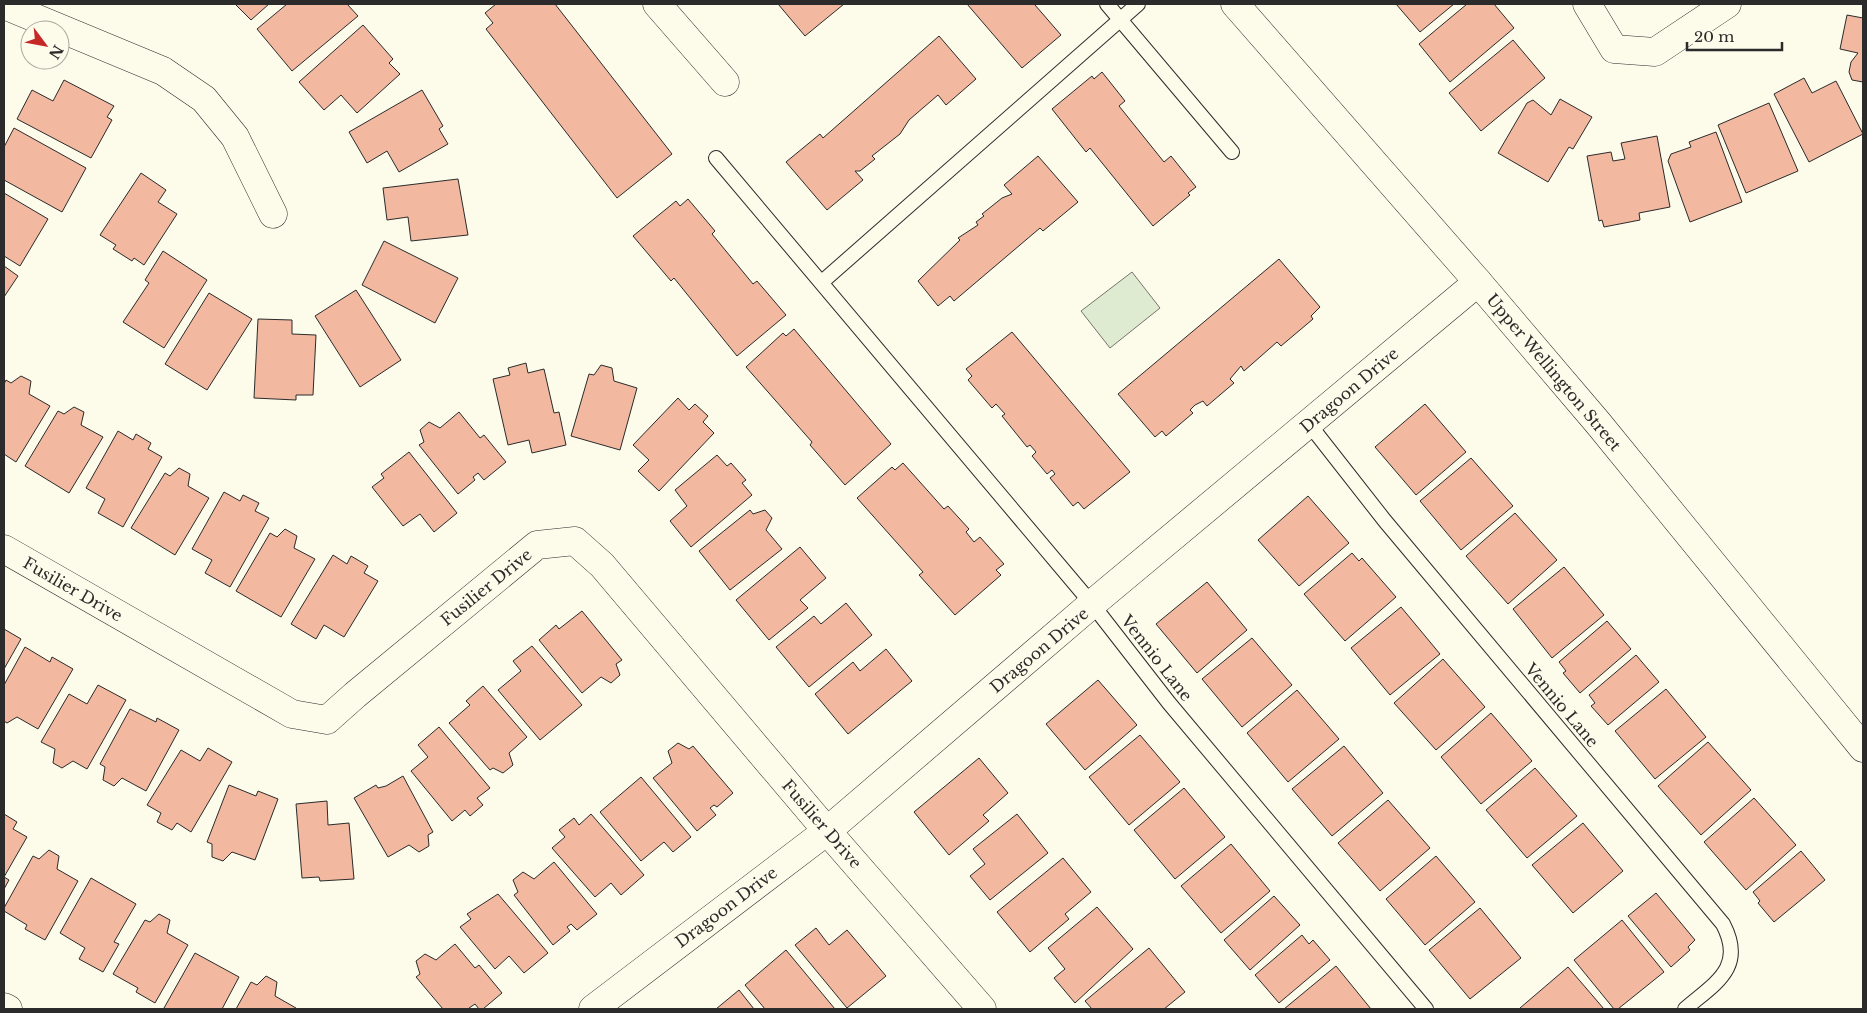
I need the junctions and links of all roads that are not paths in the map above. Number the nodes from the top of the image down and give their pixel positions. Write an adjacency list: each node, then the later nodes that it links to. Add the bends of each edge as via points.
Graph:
1 (657, 4): 9 (street)
2 (1107, 4): 8 (lane)
3 (1138, 4): 8 (lane)
4 (1235, 4): 14 (street, Upper Wellington Street)
5 (1587, 4): 6 (street, via 1614,49 1655,52)
6 (1728, 4)
7 (4, 5): 12 (street, via 163,71 204,99 235,137)
8 (1120, 19): 10 (lane); 13 (lane)
9 (725, 82)
10 (1232, 152)
11 (716, 158): 13 (lane, Vennio Lane)
12 (273, 214)
13 (822, 282): 17 (lane, Vennio Lane)
14 (1478, 282): 15 (street, Dragoon Drive); 18 (street, Upper Wellington Street, via 1598,423)
15 (1309, 424): 17 (street, Dragoon Drive); 25 (lane, Vennio Lane, via 1385,521 1723,924 1730,937 1732,954 1727,970)
16 (4, 549): 19 (street, Fusilier Drive, via 292,714 327,720 537,545 575,541 602,565)
17 (1092, 604): 19 (street, Dragoon Drive); 24 (lane, Vennio Lane, via 1169,703)
18 (1863, 748)
19 (827, 831): 22 (street, Dragoon Drive); 23 (street, Fusilier Drive)
20 (4, 1007): 21 (street)
21 (8, 1009)
22 (593, 1009)
23 (982, 1009)
24 (1426, 1009)
25 (1685, 1009)

